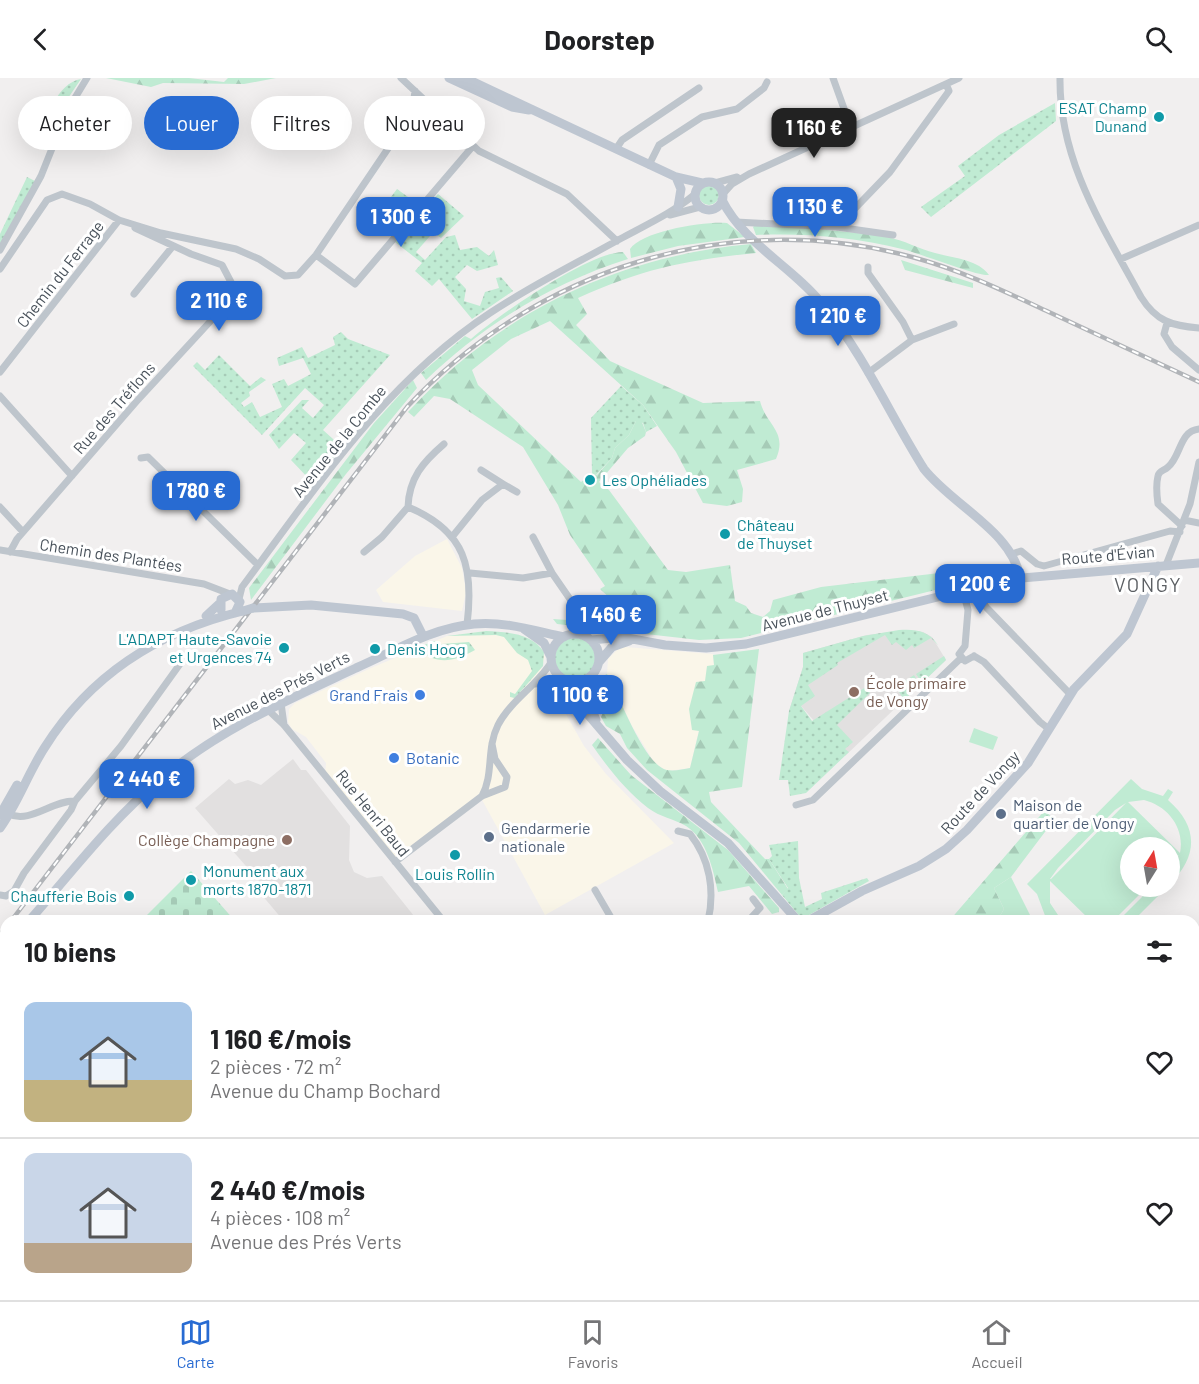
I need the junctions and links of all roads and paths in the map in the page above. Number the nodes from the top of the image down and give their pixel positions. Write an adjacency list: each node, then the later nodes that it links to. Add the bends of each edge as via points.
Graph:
1 (87, 78): 37 (street, via 67,111 45,168)
2 (401, 78): 11 (street)
3 (448, 78): 8 (street)
4 (833, 78): 14 (street)
5 (959, 78): 9 (street)
6 (1060, 78): 39 (street, via 1062,121 1075,169)
7 (767, 82): 19 (street, via 733,111 702,117 659,146)
8 (470, 83): 15 (street, via 512,107 530,110)
9 (946, 84): 14 (street); 33 (street, via 949,91 890,172)
10 (699, 88): 15 (street, via 622,140)
11 (415, 91): 12 (street); 13 (street)
12 (414, 96)
13 (420, 96)
14 (851, 128): 20 (street)
15 (616, 149): 19 (street)
16 (387, 150): 38 (street)
17 (470, 150): 38 (street, via 355,284)
18 (479, 150): 35 (street, via 567,194)
19 (649, 165): 21 (street)
20 (748, 174): 23 (street); 25 (street)
21 (676, 177): 22 (street); 24 (street); 26 (street, via 681,189)
22 (702, 183): 23 (street); 24 (street)
23 (715, 183): 25 (street)
24 (694, 194): 26 (street, Avenue de la Combe); 27 (street)
25 (723, 197): 28 (street); 31 (street)
26 (678, 207): 29 (street, Avenue de la Combe)
27 (700, 207): 28 (street); 29 (street, Avenue de la Combe)
28 (713, 209): 31 (street)
29 (659, 218): 35 (street, Avenue de la Combe)
30 (119, 220): 36 (street, Rue des Tréflons); 38 (street, via 244,252 288,277 302,272); 41 (street, via 90,204 59,194 47,200); 48 (street, Chemin du Ferrage)
31 (735, 221): 33 (street); 49 (street, via 812,291 841,328)
32 (1199, 225): 39 (street)
33 (837, 227): 34 (street)
34 (893, 235)
35 (617, 241): 71 (street, Avenue de la Combe, via 506,303 427,361 367,423)
36 (173, 246): 42 (street); 56 (street, Rue des Tréflons, via 222,265 232,284 230,300)
37 (0, 250)
38 (316, 255)
39 (1121, 259): 43 (street, via 1148,308)
40 (868, 267): 46 (street, via 868,273)
41 (0, 269)
42 (134, 294)
43 (1167, 323): 45 (street); 47 (street, via 1164,334 1169,343)
44 (954, 324): 46 (street)
45 (1199, 328)
46 (912, 340): 49 (street)
47 (1199, 370)
48 (0, 372)
49 (868, 373): 68 (street, via 931,478)
50 (0, 396): 56 (street)
51 (1199, 429): 62 (street, via 1184,439 1170,464 1157,477 1158,504)
52 (444, 444): 60 (street, via 417,473)
53 (141, 458): 71 (street, via 148,457)
54 (1199, 462): 62 (street)
55 (481, 470): 57 (street)
56 (72, 476): 63 (street, Rue des Tréflons)
57 (503, 484): 58 (street); 64 (street, via 482,500)
58 (517, 492)
59 (0, 507): 63 (street)
60 (408, 507): 64 (street); 67 (street)
61 (1199, 523): 62 (street)
62 (1182, 526): 68 (street, via 1044,566); 72 (street)
63 (23, 532): 66 (street, Rue des Tréflons)
64 (452, 537): 73 (street)
65 (533, 537): 74 (street)
66 (5, 551): 69 (street, Rue des Tréflons); 76 (street, Chemin des Plantées)
67 (364, 552)
68 (1017, 553): 75 (street)
69 (0, 559)
70 (1199, 563): 72 (street, Route d'Évian)
71 (258, 565): 81 (street, Avenue de la Combe, via 242,587)
72 (1162, 566): 75 (street, Route d'Évian); 97 (street, Route de Vongy, via 1129,632)
73 (470, 573): 74 (street, via 524,578); 82 (street)
74 (552, 573): 80 (street)
75 (1020, 578): 77 (street, Avenue de Thuyset)
76 (216, 588): 79 (street); 81 (street, Chemin des Plantées)
77 (975, 588): 78 (street, Avenue de Thuyset); 97 (street, via 986,608)
78 (963, 591): 87 (street, Avenue de Thuyset, via 746,644 692,647); 88 (street, via 968,606)
79 (220, 602): 81 (street); 81 (street, via 222,611); 111 (street, via 209,615 138,648 88,686 44,739)
80 (572, 602)
81 (240, 605): 84 (street, via 322,605 408,615 416,620); 111 (street, via 161,639 98,683 46,746)
82 (467, 625): 83 (street, via 488,623); 84 (street, Avenue des Prés Verts)
83 (522, 628): 85 (street); 91 (street, via 544,643)
84 (423, 636): 98 (street, Avenue des Prés Verts)
85 (564, 637): 86 (street, via 578,634); 91 (street, via 555,645)
86 (591, 640): 87 (street, Avenue de Thuyset, via 619,637); 92 (street, via 598,650)
87 (634, 641): 92 (street, Avenue de Thuyset, via 615,645)
88 (965, 646): 89 (street, via 972,649); 90 (street, via 960,651)
89 (974, 656): 90 (street, via 968,661); 102 (street)
90 (961, 658): 110 (street, via 813,800)
91 (551, 659): 95 (street, via 556,672); 96 (street)
92 (599, 662): 94 (street)
93 (180, 664): 109 (street, via 121,746)
94 (591, 676): 95 (street, via 580,682); 101 (street, via 588,699)
95 (567, 681): 96 (street); 101 (street)
96 (535, 684): 103 (street, via 502,718)
97 (1070, 694): 102 (street, Route de Vongy)
98 (281, 703): 99 (street, Avenue des Prés Verts); 100 (street)
99 (267, 709): 100 (street, Rue Henri Baud); 118 (street, Avenue des Prés Verts, via 204,746 150,788)
100 (284, 725): 114 (street, Rue Henri Baud)
101 (600, 728): 123 (street, via 643,776 728,843)
102 (1049, 729): 124 (street, Route de Vongy, via 1028,763 951,845 919,867 862,891)
103 (492, 744): 104 (street); 105 (street)
104 (503, 772): 105 (street); 107 (street, via 507,784)
105 (491, 773): 106 (street)
106 (488, 784): 107 (street); 108 (street)
107 (497, 790): 108 (street)
108 (482, 796): 114 (street)
109 (75, 801): 111 (street, via 19,817); 116 (street, via 14,891)
110 (796, 805)
111 (4, 814): 112 (street)
112 (0, 828)
113 (678, 831): 121 (street, via 692,836 704,857 712,890)
114 (395, 862): 119 (street, Rue Henri Baud)
115 (595, 890): 120 (street)
116 (0, 895)
117 (753, 899): 122 (street, via 760,908)
118 (34, 915)
119 (439, 915)
120 (610, 915)
121 (709, 915)
122 (754, 915)
123 (793, 915)
124 (820, 915)

